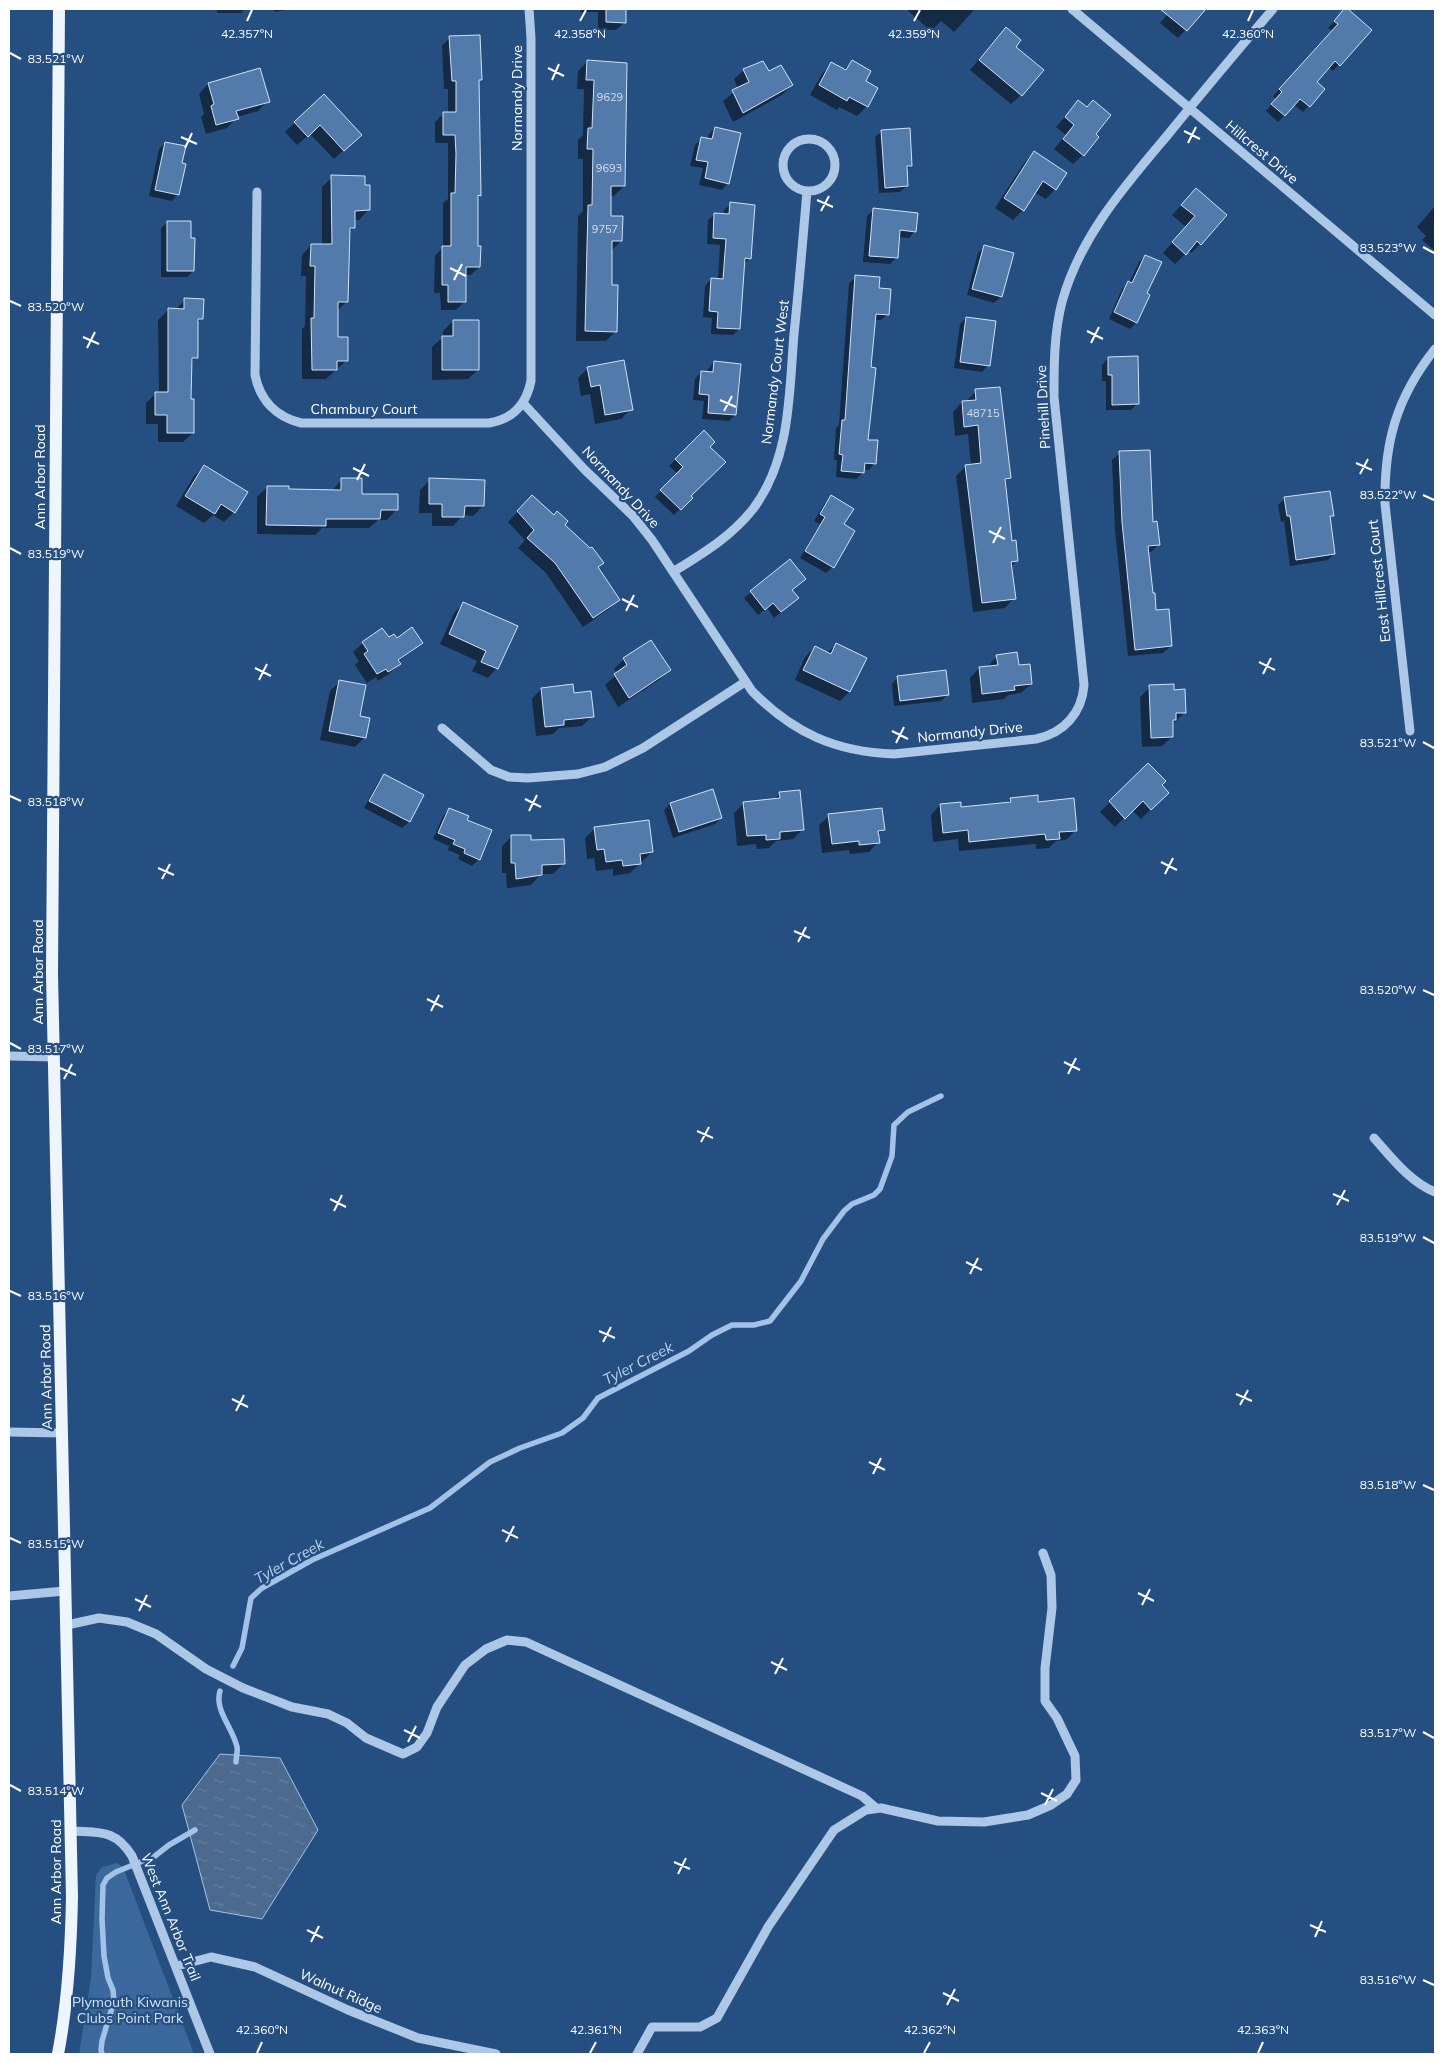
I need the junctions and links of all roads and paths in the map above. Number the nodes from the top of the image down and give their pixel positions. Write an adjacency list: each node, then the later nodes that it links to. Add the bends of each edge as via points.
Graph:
1 (59, 9): 17 (main road, Ann Arbor Road, via 54,483)
2 (529, 9): 10 (street, Normandy Drive, via 531,381)
3 (1072, 9): 5 (street, Hillcrest Drive)
4 (1273, 9): 5 (street, Pinehill Drive)
5 (1189, 109): 8 (street, Hillcrest Drive); 13 (street, Pinehill Drive, via 1097,224 1072,271 1058,320 1054,397 1084,685 1080,705)
6 (808, 191): 6 (street, via 787,179 783,163 795,142 811,139 827,146 832,154 834,171 824,186); 11 (street, Normandy Court West, via 786,421 777,462 762,495 742,522 716,545)
7 (258, 192): 10 (street, Chambury Court, via 254,375 266,402 280,415 301,422 489,423 508,417)
8 (1435, 314)
9 (1435, 349): 15 (street, East Hillcrest Court, via 1408,387 1395,416 1387,447 1384,481)
10 (523, 403): 11 (street, Normandy Drive, via 633,516)
11 (673, 572): 12 (street, Normandy Drive)
12 (745, 682): 13 (street, Normandy Drive, via 791,725 825,742 856,751 894,754 1036,739 1055,733); 14 (street, via 643,748 605,766 578,774 509,777 491,770)
13 (1070, 721)
14 (442, 728)
15 (1410, 731)
16 (9, 1056): 17 (street)
17 (54, 1057): 21 (main road, Ann Arbor Road)
18 (1374, 1138): 19 (street, via 1421,1186)
19 (1435, 1192)
20 (9, 1432): 21 (street)
21 (62, 1433): 23 (main road, Ann Arbor Road)
22 (1043, 1553): 26 (street, via 1051,1575 1052,1608 1045,1701 1075,1756 1076,1780 1066,1794 1051,1805 1028,1815 984,1822 938,1821)
23 (65, 1591): 24 (street); 25 (main road, Ann Arbor Road)
24 (9, 1596)
25 (67, 1625): 26 (street, via 99,1618 127,1622 156,1634 206,1669 244,1688 292,1707 328,1714 348,1723 366,1738 403,1754 417,1747 437,1707 465,1665 486,1649 507,1640 526,1642 862,1796); 27 (main road, Ann Arbor Road)
26 (876, 1808): 32 (street, via 866,1810 834,1830 768,1927 717,2018 700,2027 652,2027)
27 (71, 1831): 28 (street, West Ann Arbor Trail, via 104,1833 124,1843 139,1871); 29 (main road, Ann Arbor Road, via 70,1951)
28 (177, 1966): 30 (street, West Ann Arbor Trail); 31 (street, Walnut Ridge, via 211,1957 255,1968 418,2038)
29 (58, 2054)
30 (210, 2054)
31 (496, 2054)
32 (637, 2054)

